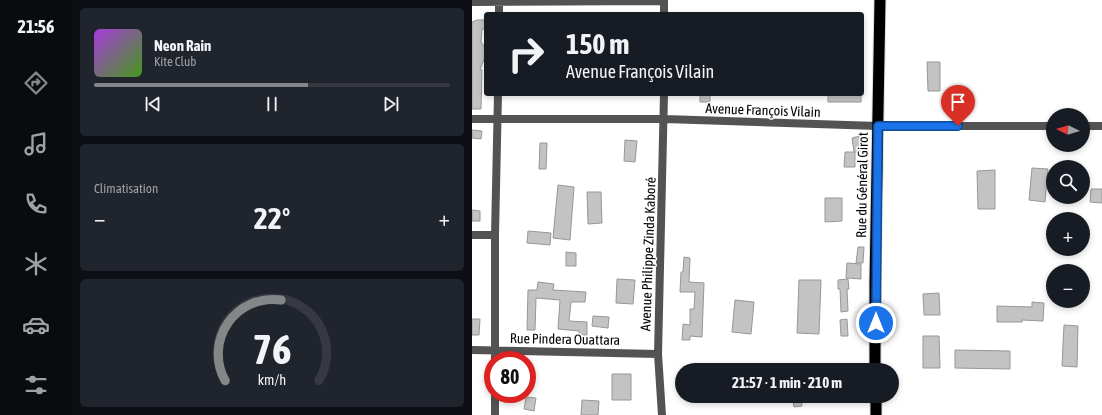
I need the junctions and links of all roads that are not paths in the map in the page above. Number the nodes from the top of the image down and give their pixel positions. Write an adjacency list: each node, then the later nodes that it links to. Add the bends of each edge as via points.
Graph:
1 (664, 0): 3 (street); 6 (street)
2 (880, 0): 12 (highway, Rue du Général Girot)
3 (499, 1): 4 (street); 5 (street)
4 (472, 2)
5 (499, 12)
6 (664, 12)
7 (498, 96): 10 (street)
8 (664, 96): 11 (street, Avenue Philippe Zinda Kaboré)
9 (472, 119): 10 (street, Avenue François Vilain)
10 (498, 120): 11 (street, Avenue François Vilain); 17 (street)
11 (664, 120): 12 (street, Avenue François Vilain); 20 (street, Avenue Philippe Zinda Kaboré)
12 (878, 126): 13 (street, Avenue François Vilain); 21 (highway, Rue du Général Girot)
13 (1046, 126)
14 (1090, 126): 15 (street)
15 (1102, 126)
16 (472, 235): 17 (street)
17 (495, 236): 19 (street)
18 (472, 350): 19 (street, Rue Pindera Ouattara)
19 (495, 350): 20 (street, Rue Pindera Ouattara)
20 (658, 354): 25 (street, Avenue Philippe Zinda Kaboré)
21 (875, 363)
22 (495, 403): 24 (street)
23 (876, 403): 26 (highway)
24 (495, 415)
25 (662, 415)
26 (876, 415)

